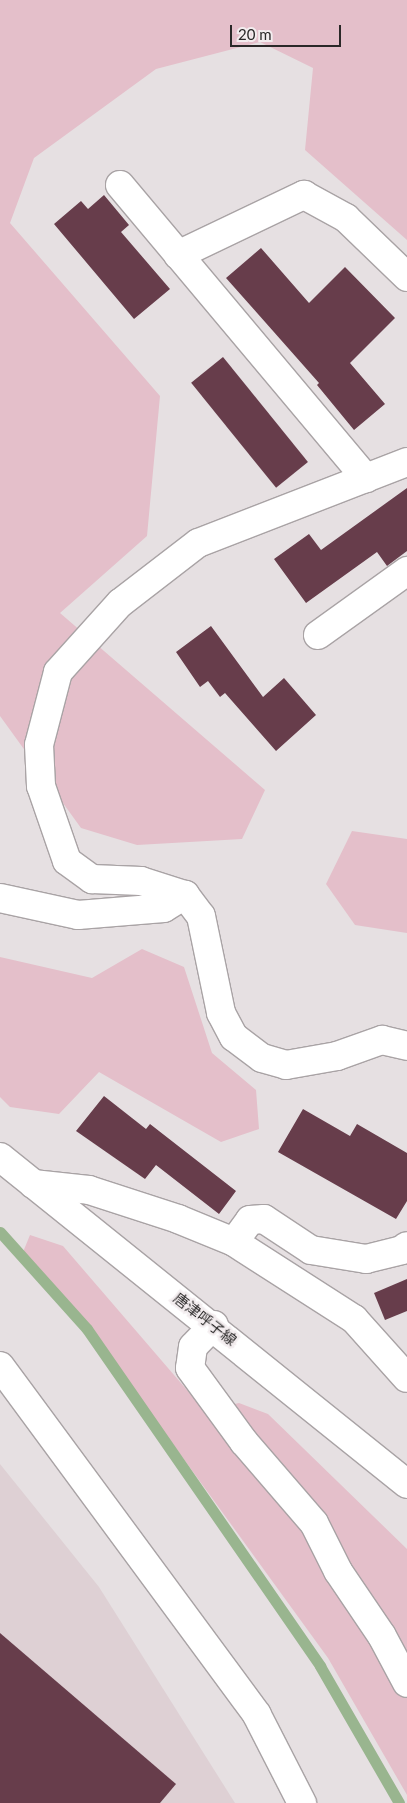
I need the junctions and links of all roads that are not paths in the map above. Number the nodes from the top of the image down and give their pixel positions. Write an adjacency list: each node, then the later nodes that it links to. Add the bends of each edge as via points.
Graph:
1 (120, 185): 2 (street)
2 (178, 255): 3 (street, via 304,195 346,218); 5 (street)
3 (407, 276)
4 (407, 462): 5 (street)
5 (366, 478): 8 (street, via 198,543 120,603 58,672 39,745 41,786 67,861 92,879 142,881)
6 (407, 571): 7 (street)
7 (318, 635)
8 (185, 895): 9 (street, via 164,908 78,915); 10 (street, via 201,916 221,1012 234,1037 262,1058 286,1064 337,1056 382,1040)
9 (0, 898)
10 (407, 1046)
11 (0, 1157): 12 (street, 唐津呼子線)
12 (33, 1184): 13 (street, via 89,1190 178,1218); 15 (street, 唐津呼子線)
13 (234, 1242): 14 (street, via 250,1220 264,1219 311,1250 366,1259); 17 (street, via 354,1319)
14 (407, 1246)
15 (214, 1325): 18 (street, 唐津呼子線); 19 (street, via 193,1347 190,1368 244,1442 314,1523 338,1571 382,1636)
16 (0, 1366): 20 (street, via 257,1715)
17 (407, 1378)
18 (407, 1484)
19 (407, 1683)
20 (302, 1803)

